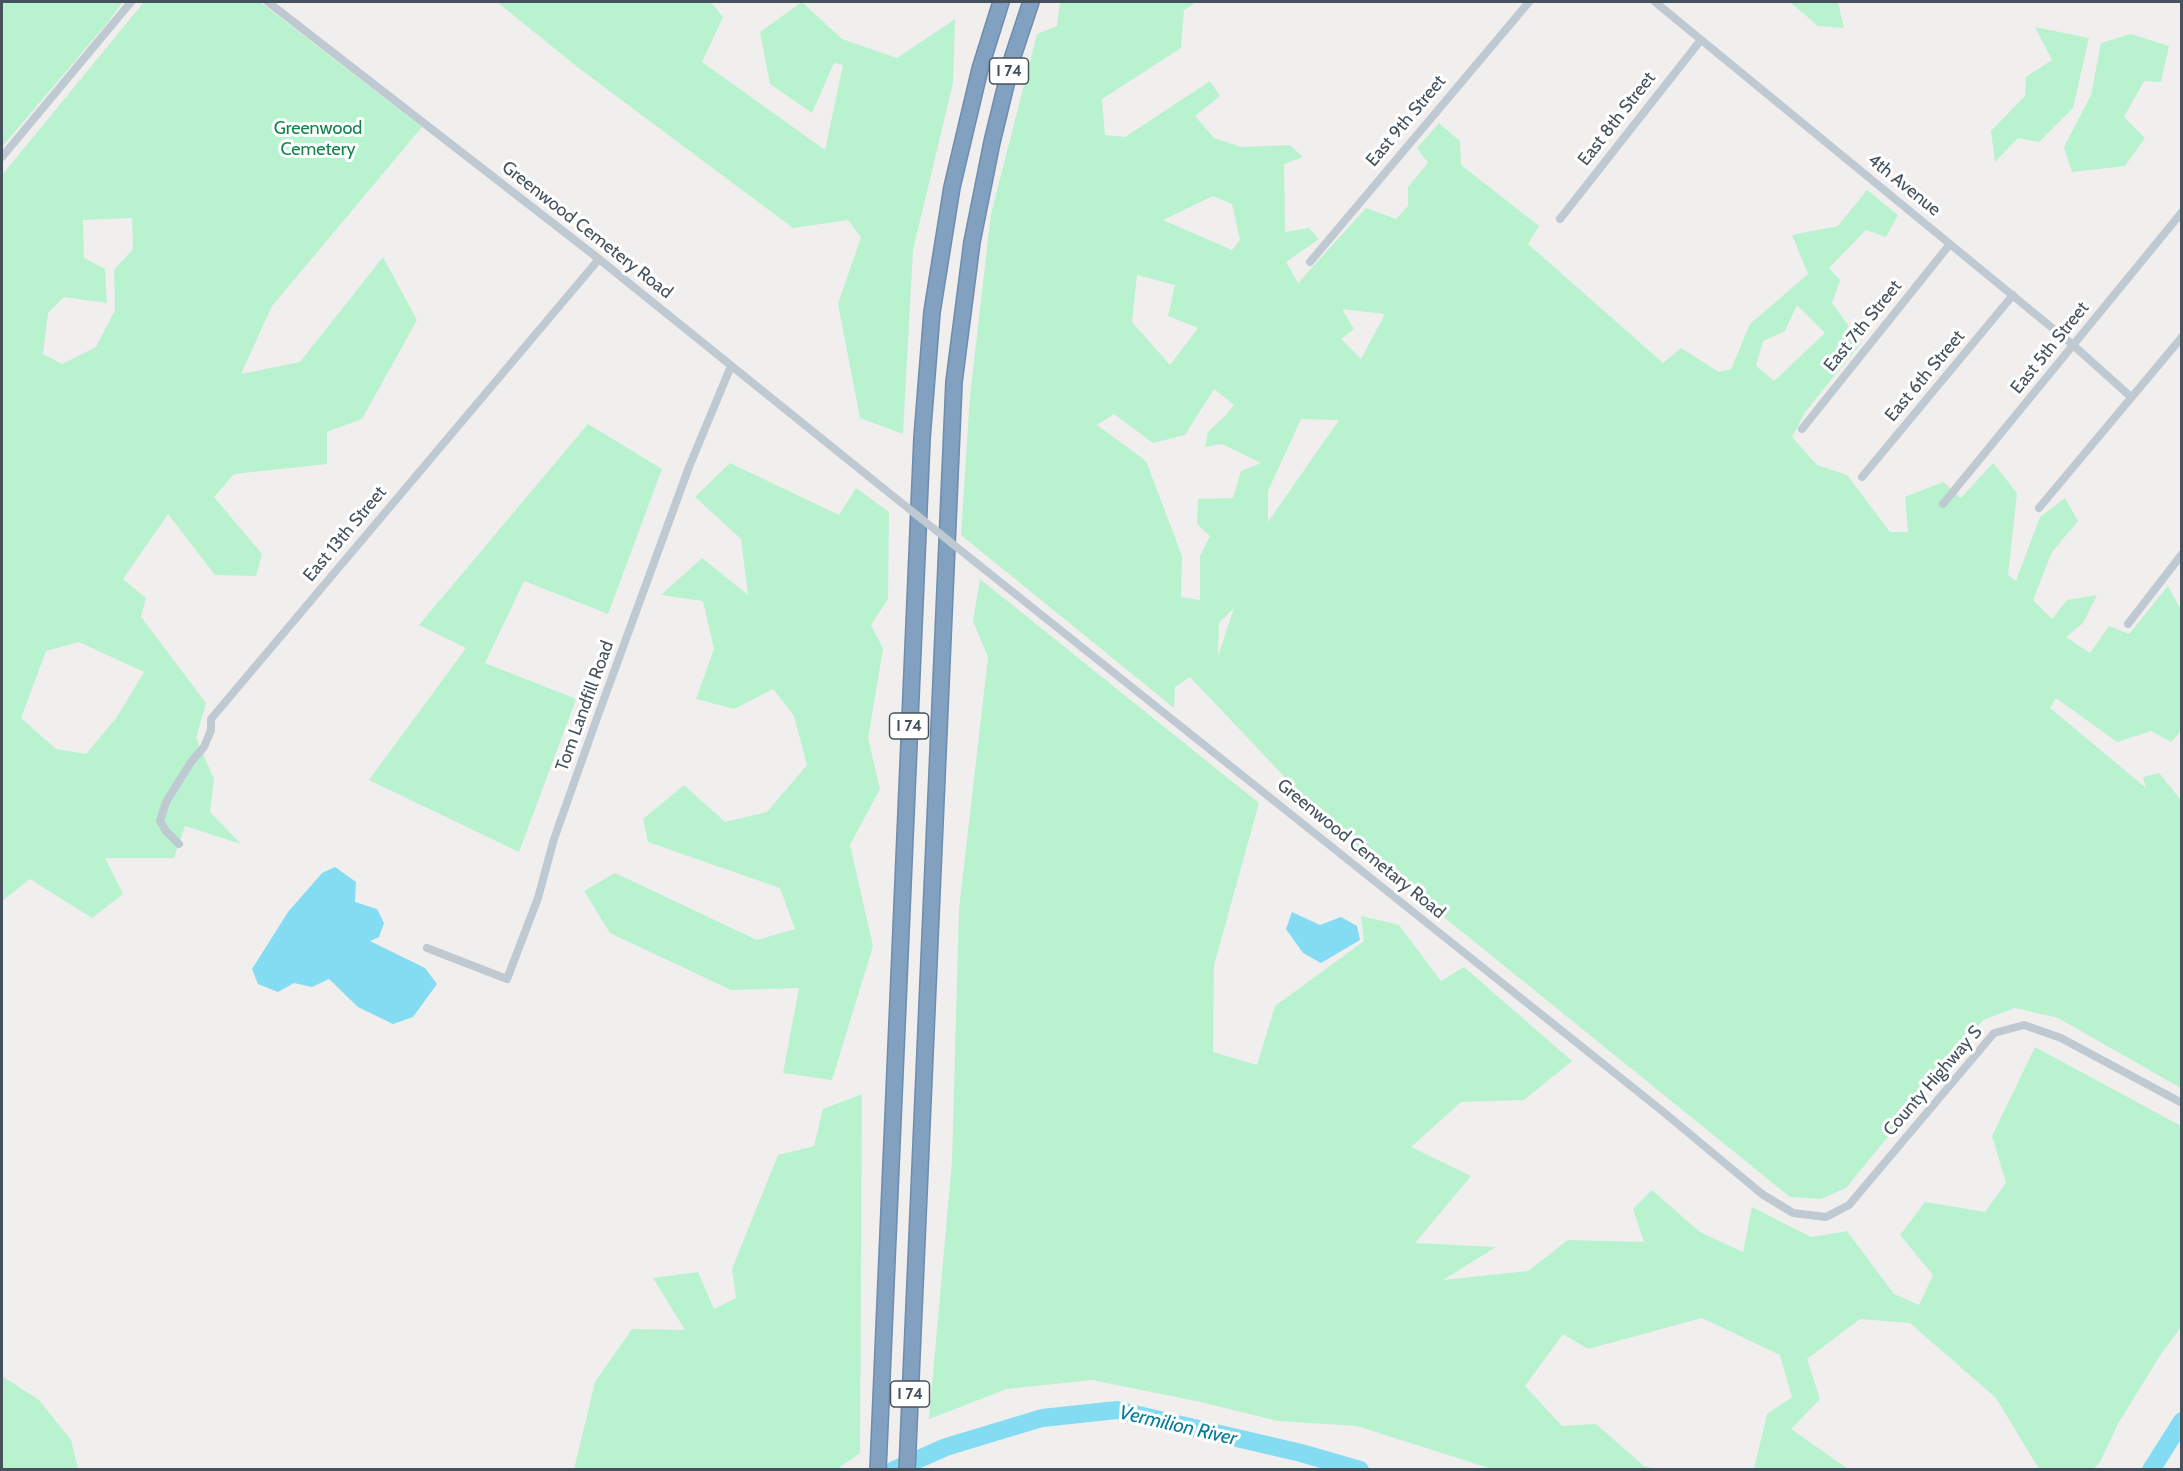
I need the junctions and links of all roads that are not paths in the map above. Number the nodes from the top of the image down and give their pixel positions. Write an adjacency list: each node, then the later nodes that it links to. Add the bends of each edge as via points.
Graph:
1 (131, 2): 8 (street)
2 (268, 2): 12 (street, Greenwood Cemetery Road)
3 (1001, 2): 30 (highway, I 74, via 980,69 952,187 931,323 921,450)
4 (1031, 2): 31 (highway, I 74, via 1013,56 976,220 954,382)
5 (1529, 2): 13 (street, East 9th Street)
6 (1655, 2): 7 (street, 4th Avenue)
7 (1700, 41): 10 (street, East 8th Street); 11 (street, 4th Avenue)
8 (2, 157)
9 (2181, 212): 16 (street, East 5th Street)
10 (1560, 219)
11 (1950, 244): 14 (street, 4th Avenue); 19 (street, East 7th Street)
12 (599, 259): 17 (street, Greenwood Cemetery Road); 26 (street, East 13th Street, via 211,719 204,747 166,802 160,821)
13 (1310, 262)
14 (2013, 295): 16 (street, 4th Avenue); 20 (street, East 6th Street)
15 (2181, 337): 18 (street)
16 (2073, 345): 18 (street, 4th Avenue); 22 (street, East 5th Street)
17 (731, 366): 21 (street, Greenwood Cemetery Road); 27 (street, Tom Landfill Road, via 689,467 597,718 507,979)
18 (2131, 397): 23 (street)
19 (1802, 429)
20 (1862, 477)
21 (883, 488): 29 (street, Greenwood Cemetary Road, bridge, via 1762,1194 1793,1213)
22 (1942, 504)
23 (2039, 508)
24 (2181, 554): 25 (street)
25 (2128, 624)
26 (179, 844)
27 (427, 948)
28 (2181, 1103): 29 (street, County Highway S, via 2061,1038 2024,1025 1994,1033 1849,1205)
29 (1826, 1217)
30 (878, 1470)
31 (907, 1470)

